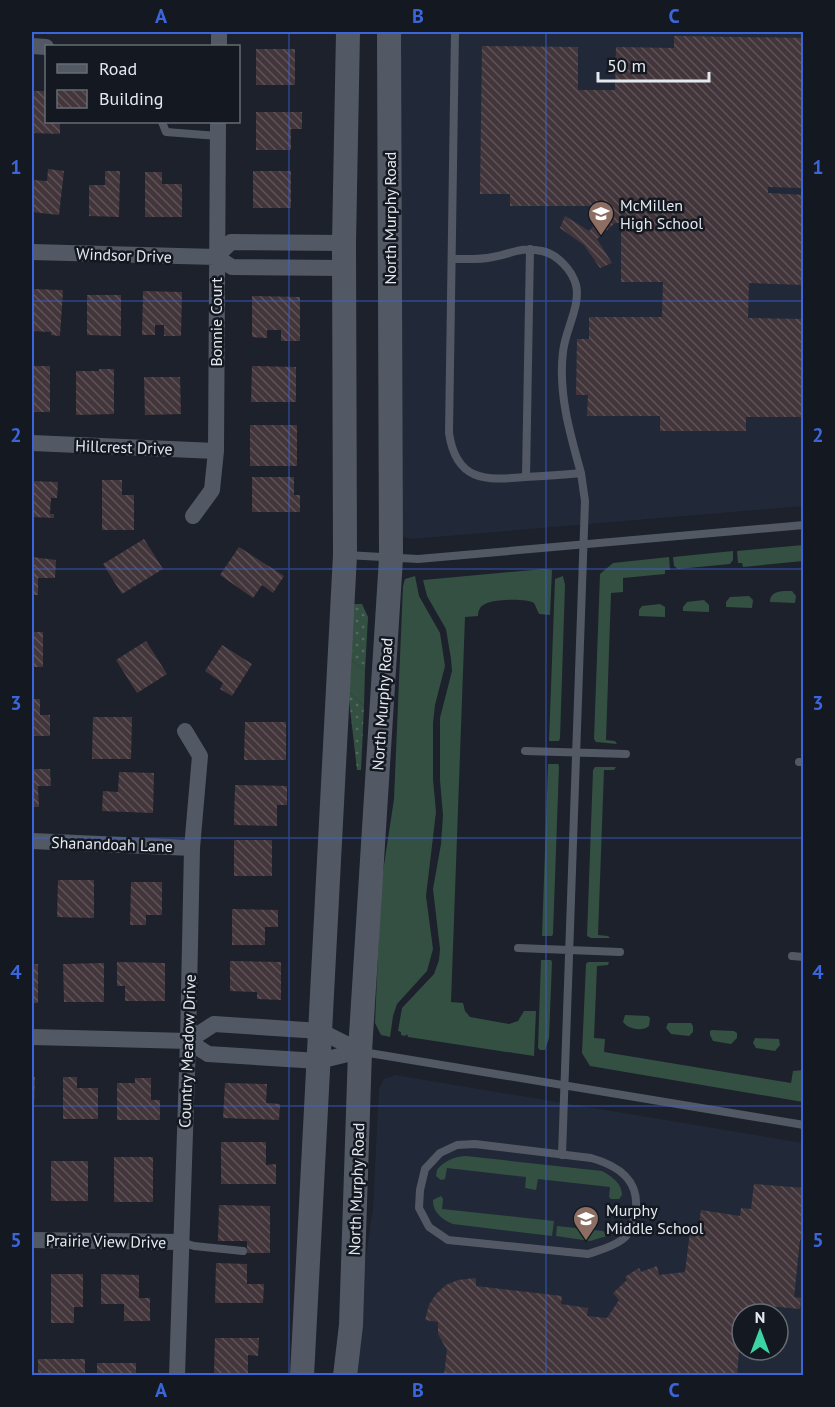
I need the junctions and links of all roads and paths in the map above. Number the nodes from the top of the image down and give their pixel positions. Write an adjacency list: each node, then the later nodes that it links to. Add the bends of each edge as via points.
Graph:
1 (348, 32): 6 (main road)
2 (389, 32): 20 (main road, North Murphy Road)
3 (455, 32): 10 (lane)
4 (162, 123): 5 (lane, via 166,132)
5 (218, 129): 9 (street, Bonnie Court)
6 (344, 243): 9 (street, via 231,242); 11 (main road)
7 (530, 249): 10 (lane, via 496,257); 14 (lane, via 558,260 576,285 576,305 562,355 568,429); 15 (lane)
8 (32, 252): 9 (street, Windsor Drive)
9 (216, 257): 11 (street, Windsor Drive, via 232,267); 13 (street, Bonnie Court)
10 (452, 259): 15 (lane, via 450,442 464,468 475,474 486,479)
11 (344, 268): 19 (main road)
12 (32, 444): 13 (street, Hillcrest Drive)
13 (216, 451): 16 (street, Bonnie Court, via 212,490)
14 (581, 473): 15 (lane); 18 (lane)
15 (526, 477)
16 (193, 516)
17 (804, 525): 18 (lane)
18 (585, 544): 20 (lane); 23 (lane)
19 (345, 555): 20 (lane); 32 (main road)
20 (391, 558): 35 (main road, North Murphy Road)
21 (185, 731): 26 (street, Country Meadow Drive, via 200,756)
22 (525, 751): 23 (lane)
23 (577, 752): 24 (lane); 28 (lane)
24 (626, 754)
25 (32, 841): 26 (street, Shanandoah Lane)
26 (192, 848): 34 (street, Country Meadow Drive)
27 (518, 948): 28 (lane)
28 (569, 951): 29 (lane); 37 (lane)
29 (620, 952)
30 (792, 956): 31 (lane)
31 (804, 957)
32 (320, 1031): 34 (street, via 214,1024); 35 (street); 36 (main road)
33 (32, 1037): 34 (street)
34 (188, 1041): 36 (street, via 208,1054); 41 (street, Country Meadow Drive)
35 (360, 1051): 36 (street); 37 (lane); 45 (main road, North Murphy Road, via 351,1325)
36 (319, 1061): 44 (main road)
37 (564, 1086): 38 (lane); 39 (lane)
38 (804, 1125)
39 (562, 1155): 39 (lane, via 457,1145 440,1153 425,1169 419,1208 429,1227 448,1240 588,1254 624,1238 636,1210 636,1189 609,1163)
40 (32, 1240): 41 (street, Prairie View Drive)
41 (181, 1242): 42 (lane); 43 (street, Country Meadow Drive)
42 (243, 1251)
43 (177, 1376)
44 (302, 1376)
45 (345, 1376)

